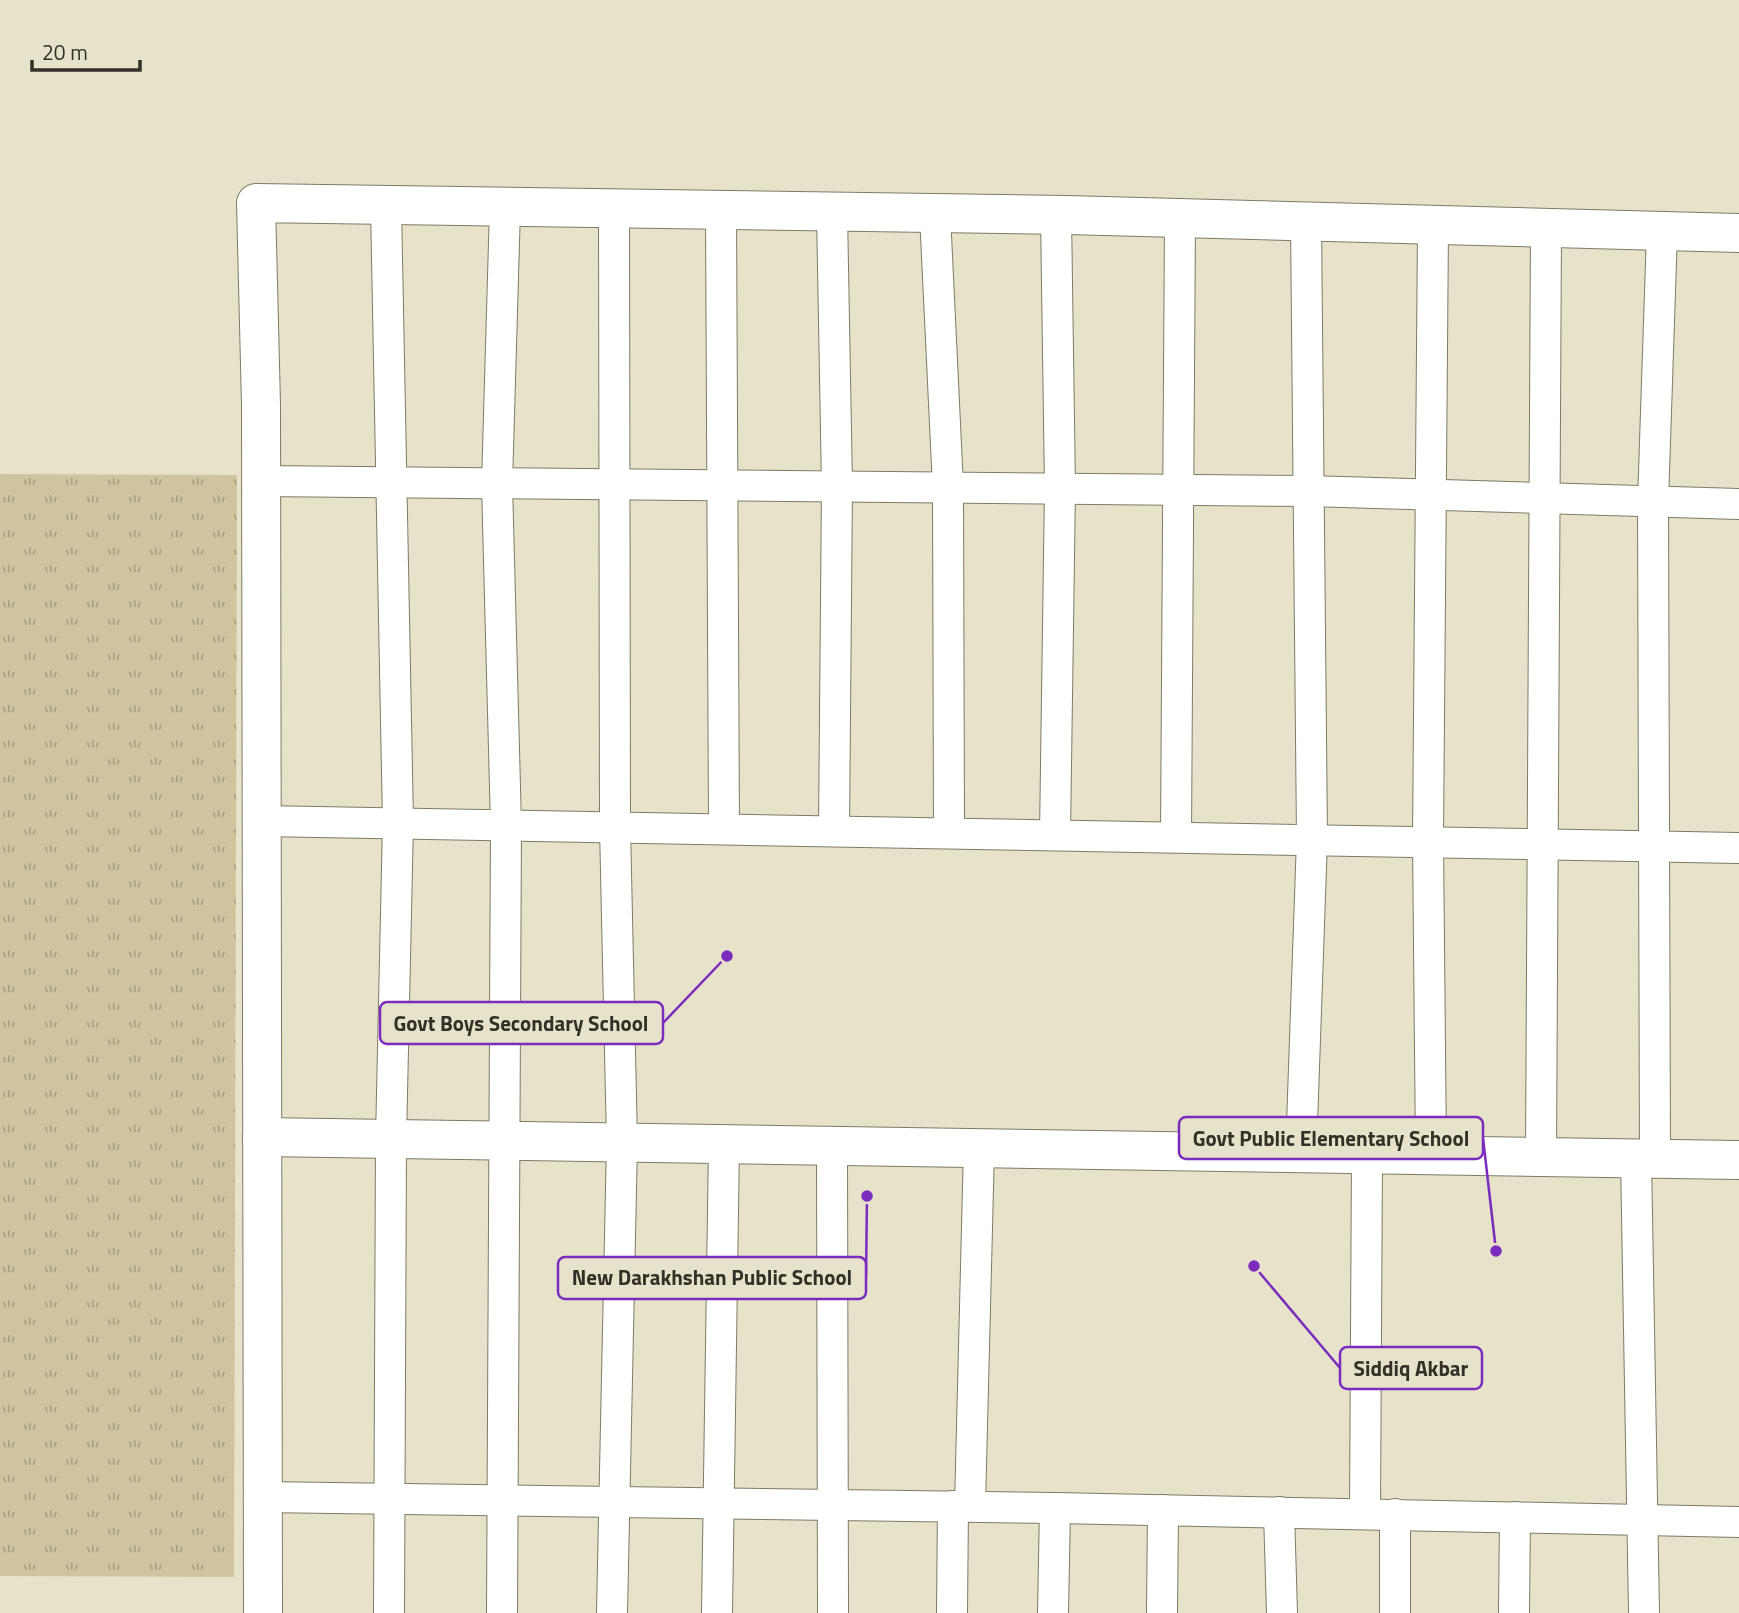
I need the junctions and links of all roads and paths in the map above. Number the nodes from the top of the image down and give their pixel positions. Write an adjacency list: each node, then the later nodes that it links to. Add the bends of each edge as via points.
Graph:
1 (386, 206): 2 (street); 14 (street, via 256,203); 15 (street)
2 (505, 208): 3 (street); 16 (street)
3 (614, 209): 4 (street); 17 (street)
4 (721, 211): 5 (street); 18 (street)
5 (832, 212): 6 (street); 19 (street)
6 (935, 214): 7 (street); 20 (street)
7 (1056, 215): 8 (street); 21 (street)
8 (1180, 219): 9 (street); 22 (street)
9 (1306, 222): 10 (street); 23 (street)
10 (1433, 226): 11 (street); 24 (street)
11 (1546, 230): 12 (street); 25 (street)
12 (1662, 232): 13 (street); 26 (street)
13 (1739, 233)
14 (261, 481): 15 (street); 28 (street)
15 (390, 482): 16 (street); 29 (street)
16 (497, 484): 17 (street); 30 (street)
17 (616, 485): 18 (street); 31 (street)
18 (723, 485): 19 (street); 32 (street)
19 (836, 486): 20 (street); 33 (street)
20 (948, 487): 21 (street); 34 (street)
21 (1060, 488): 22 (street); 35 (street)
22 (1177, 490): 23 (street); 36 (street)
23 (1309, 491): 24 (street); 37 (street)
24 (1432, 494): 25 (street); 38 (street)
25 (1545, 498): 26 (street); 39 (street)
26 (1653, 502): 27 (street); 40 (street)
27 (1739, 504)
28 (262, 821): 29 (street); 42 (street)
29 (397, 823): 30 (street); 43 (street)
30 (506, 825): 31 (street); 44 (street)
31 (615, 827): 32 (street); 45 (street)
32 (724, 829): 33 (street)
33 (834, 831): 34 (street)
34 (949, 833): 35 (street)
35 (1055, 835): 36 (street)
36 (1176, 836): 37 (street)
37 (1312, 839): 38 (street); 49 (street)
38 (1428, 840): 39 (street); 51 (street)
39 (1542, 844): 40 (street); 52 (street)
40 (1654, 846): 41 (street); 53 (street)
41 (1739, 848)
42 (262, 1137): 43 (street); 55 (street)
43 (391, 1139): 44 (street); 56 (street)
44 (504, 1140): 45 (street); 57 (street)
45 (622, 1142): 46 (street); 58 (street)
46 (724, 1144): 47 (street); 59 (street)
47 (832, 1146): 48 (street); 60 (street)
48 (979, 1148): 49 (street); 61 (street)
49 (1301, 1153): 50 (street)
50 (1367, 1153): 51 (street); 65 (street)
51 (1431, 1154): 52 (street)
52 (1541, 1156): 53 (street)
53 (1646, 1158): 54 (street); 68 (street)
54 (1739, 1160)
55 (262, 1497): 56 (street); 70 (street)
56 (387, 1499): 57 (street); 71 (street)
57 (504, 1500): 58 (street); 72 (street)
58 (614, 1502): 59 (street); 73 (street)
59 (719, 1503): 60 (street); 74 (street)
60 (831, 1505): 61 (street); 75 (street)
61 (962, 1506): 62 (street); 76 (street)
62 (1055, 1508): 63 (street); 77 (street)
63 (1163, 1510): 64 (street); 78 (street)
64 (1279, 1512): 65 (street); 79 (street)
65 (1365, 1514): 66 (street)
66 (1395, 1514): 67 (street); 80 (street)
67 (1515, 1517): 68 (street); 81 (street)
68 (1642, 1519): 69 (street); 82 (street)
69 (1739, 1522)
70 (263, 1613)
71 (389, 1613)
72 (502, 1613)
73 (612, 1613)
74 (717, 1613)
75 (833, 1613)
76 (951, 1613)
77 (1053, 1613)
78 (1163, 1613)
79 (1282, 1613)
80 (1395, 1613)
81 (1514, 1613)
82 (1644, 1613)

